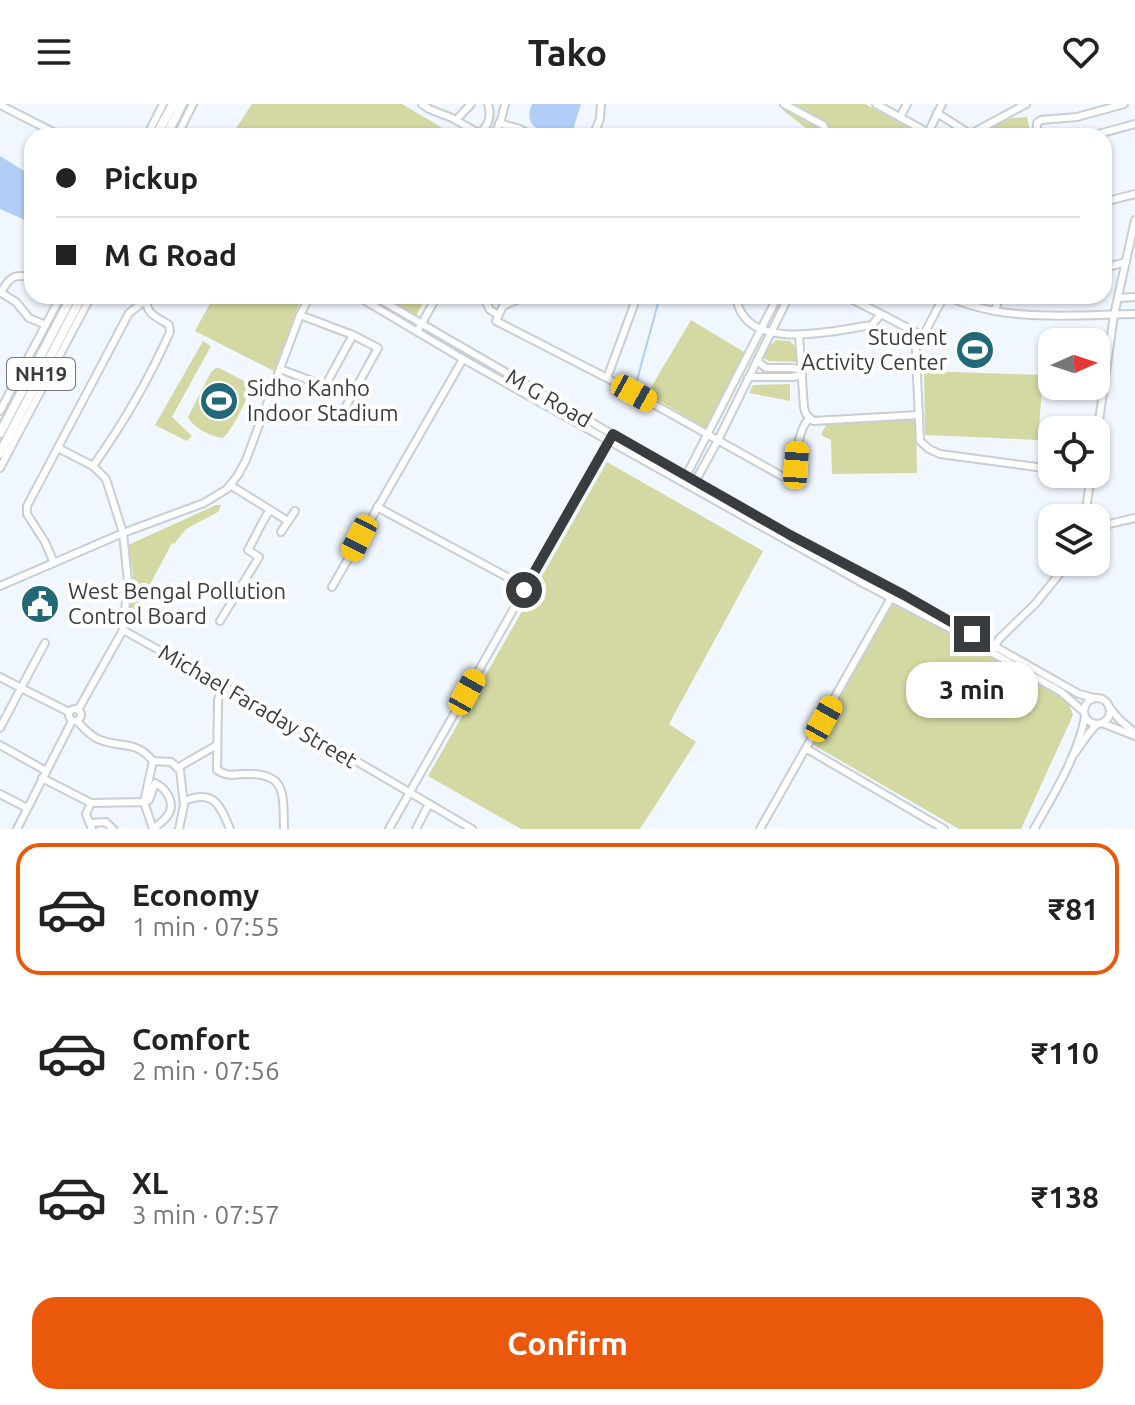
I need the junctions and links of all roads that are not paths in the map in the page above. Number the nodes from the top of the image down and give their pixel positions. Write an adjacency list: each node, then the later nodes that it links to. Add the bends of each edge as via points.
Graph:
1 (163, 104): 24 (street)
2 (173, 104): 25 (highway)
3 (182, 104): 26 (highway)
4 (193, 104): 27 (street)
5 (422, 104): 20 (street)
6 (471, 104): 20 (street)
7 (488, 104): 29 (street)
8 (505, 104): 21 (street)
9 (601, 104): 32 (street)
10 (784, 104): 33 (street)
11 (876, 104): 19 (street)
12 (907, 104): 19 (street)
13 (942, 104): 18 (street)
14 (1026, 104): 37 (street)
15 (1124, 104): 38 (street, via 1041,120)
16 (0, 105): 17 (street)
17 (14, 107): 23 (street)
18 (937, 113): 35 (street); 36 (street)
19 (900, 117): 34 (street)
20 (456, 120): 28 (street)
21 (499, 123): 30 (street); 31 (street)
22 (1135, 124): 39 (street)
23 (48, 128)
24 (151, 128)
25 (160, 128)
26 (170, 128)
27 (181, 128)
28 (470, 128)
29 (486, 128)
30 (497, 128)
31 (516, 128)
32 (596, 128)
33 (825, 128)
34 (920, 128)
35 (933, 128)
36 (958, 128)
37 (981, 128)
38 (1036, 128)
39 (1112, 130)
40 (1135, 194): 41 (street)
41 (1112, 200)
42 (1135, 221): 43 (street)
43 (1126, 262): 44 (street); 48 (street)
44 (1112, 266)
45 (24, 277): 46 (street, via 8,280)
46 (1, 292): 78 (street, via 29,318)
47 (1135, 297): 48 (street)
48 (1118, 298): 75 (street)
49 (57, 304): 78 (street)
50 (68, 304): 99 (highway, NH19)
51 (78, 304): 104 (highway, NH19)
52 (87, 304): 107 (street)
53 (141, 304): 103 (street, via 129,313)
54 (146, 304): 105 (street, via 170,332 132,408)
55 (306, 304): 73 (street)
56 (370, 304): 81 (street)
57 (388, 304): 77 (street, M G Road)
58 (433, 304): 77 (street)
59 (487, 304): 74 (street)
60 (508, 304): 74 (street)
61 (634, 304): 93 (street)
62 (774, 304): 79 (street)
63 (777, 304): 76 (street)
64 (785, 304): 76 (street)
65 (861, 304): 71 (street)
66 (941, 304): 82 (street, via 923,336)
67 (970, 304): 70 (street)
68 (997, 304): 70 (street)
69 (738, 305): 79 (street)
70 (995, 310): 75 (street)
71 (881, 314): 82 (street); 84 (street, via 872,325)
72 (1135, 314): 75 (street)
73 (300, 315): 83 (street); 89 (street)
74 (498, 315): 93 (street, via 496,321)
75 (1114, 315): 96 (street)
76 (778, 317): 80 (street)
77 (422, 324): 81 (street); 101 (street, M G Road)
78 (46, 325): 94 (street)
79 (761, 329): 80 (street); 85 (street)
80 (771, 331): 84 (street); 87 (street)
81 (417, 332): 86 (street)
82 (915, 332): 95 (street)
83 (353, 335): 89 (street, via 325,386); 97 (street, via 378,348)
84 (799, 336): 91 (street)
85 (747, 357): 88 (street); 92 (street)
86 (463, 359): 101 (street); 111 (street)
87 (757, 361): 90 (street); 92 (street)
88 (742, 366): 92 (street); 100 (street)
89 (280, 369): 110 (street, via 246,460)
90 (764, 372): 91 (street, via 793,368); 92 (street)
91 (801, 373): 98 (street)
92 (750, 375): 102 (street)
93 (607, 378): 100 (street)
94 (0, 411)
95 (919, 415): 98 (street); 106 (street, via 920,441 940,454)
96 (1100, 416)
97 (340, 417)
98 (809, 418): 102 (street, via 797,447 796,484)
99 (0, 433)
100 (708, 434): 102 (street); 108 (street)
101 (611, 437): 108 (street, M G Road); 123 (street)
102 (718, 440): 109 (street)
103 (58, 448): 105 (street); 119 (street, via 27,510)
104 (0, 453)
105 (93, 466): 118 (street, via 106,479)
106 (1038, 467)
107 (0, 468)
108 (684, 479): 109 (street, M G Road)
109 (694, 484): 124 (street); 128 (street, M G Road)
110 (230, 485): 112 (street); 118 (street, via 204,503)
111 (377, 507): 122 (street); 123 (street)
112 (270, 510): 115 (street); 125 (street, via 248,550 259,557)
113 (295, 511): 115 (street)
114 (1135, 518): 116 (street)
115 (288, 521): 117 (street)
116 (1110, 524)
117 (281, 532)
118 (123, 533): 119 (street); 126 (street, via 128,582)
119 (54, 563): 121 (street)
120 (1058, 576): 128 (street)
121 (0, 586)
122 (332, 587)
123 (524, 590): 148 (street)
124 (891, 598): 136 (street, via 1061,692); 143 (street)
125 (220, 621)
126 (123, 630): 130 (street, Michael Faraday Street); 134 (street)
127 (45, 643): 131 (street)
128 (994, 648): 132 (street, M G Road)
129 (0, 677): 131 (street)
130 (222, 686): 142 (street); 148 (street, Michael Faraday Street)
131 (21, 688): 135 (street); 139 (street)
132 (1095, 698): 133 (street, via 1104,699); 136 (street, via 1087,701)
133 (1109, 707): 138 (street); 140 (street)
134 (78, 710): 135 (street); 137 (street, via 81,715)
135 (69, 712): 137 (street)
136 (1084, 714): 138 (street); 144 (street)
137 (75, 721): 145 (street, via 95,738 132,745); 147 (street)
138 (1100, 724): 140 (street); 144 (street)
139 (0, 728)
140 (1135, 734)
141 (0, 745): 147 (street)
142 (217, 745): 146 (street); 161 (street, via 217,770 225,775 255,773 276,781)
143 (807, 749): 165 (street); 166 (street)
144 (1071, 759): 167 (street)
145 (153, 761): 146 (street, via 171,762); 151 (street)
146 (177, 768): 150 (street)
147 (44, 774): 152 (street); 154 (street)
148 (411, 793): 153 (street, Michael Faraday Street); 162 (street)
149 (0, 794): 154 (street)
150 (184, 801): 159 (street); 160 (street, via 206,796 218,803)
151 (144, 802): 151 (street, via 145,805 153,829 169,813 169,794 155,783); 152 (street)
152 (91, 803): 155 (street, via 86,814)
153 (429, 804): 156 (street, Michael Faraday Street); 163 (street)
154 (27, 808): 157 (street)
155 (92, 826): 158 (street, via 106,822)
156 (461, 826): 164 (street, Michael Faraday Street)
157 (17, 829)
158 (113, 829)
159 (179, 829)
160 (230, 829)
161 (284, 829)
162 (389, 829)
163 (416, 829)
164 (472, 829)
165 (760, 829)
166 (944, 829)
167 (1034, 829)

